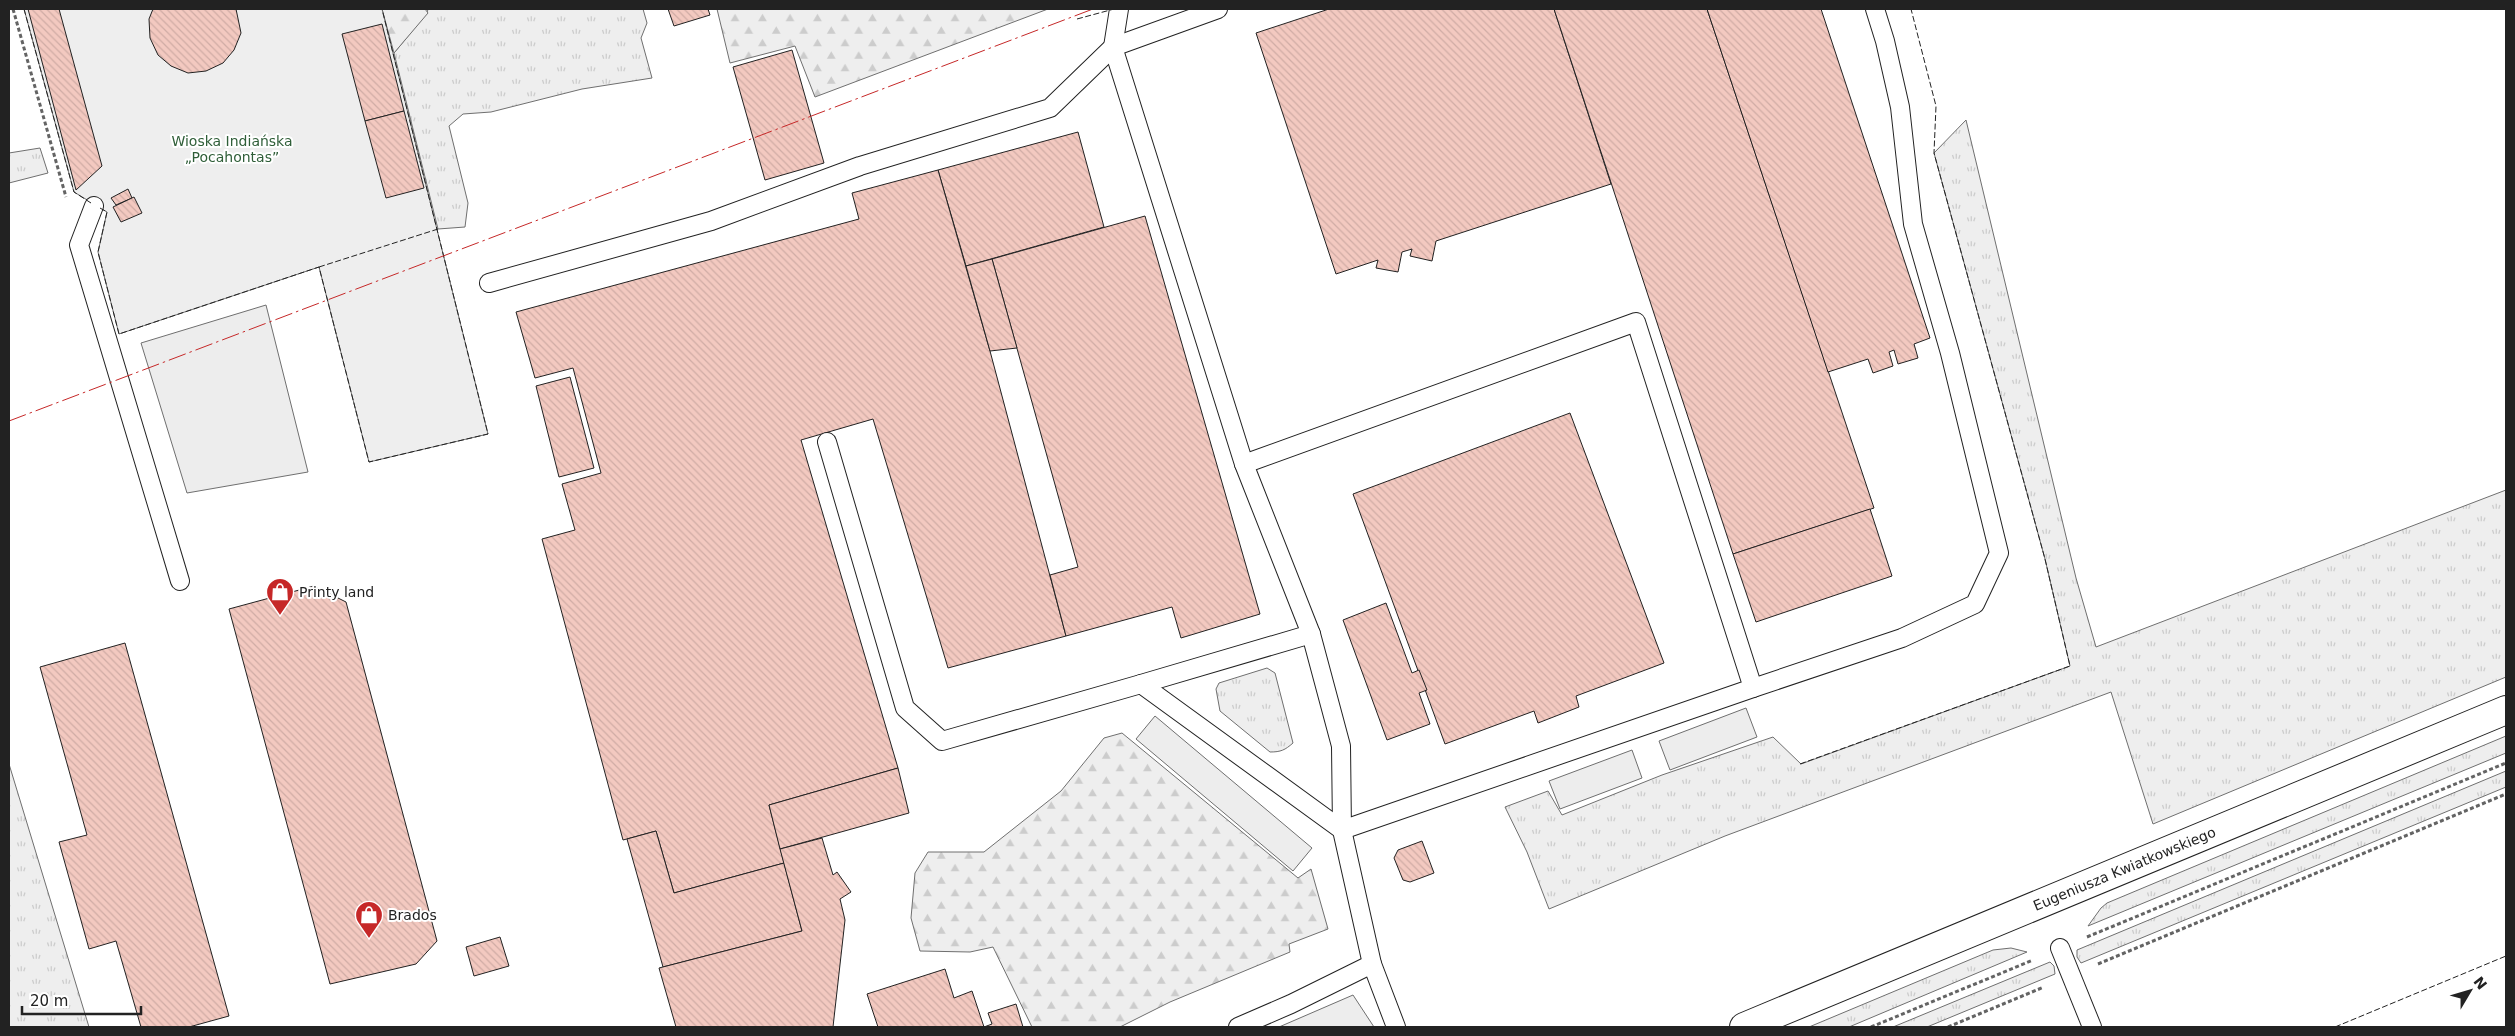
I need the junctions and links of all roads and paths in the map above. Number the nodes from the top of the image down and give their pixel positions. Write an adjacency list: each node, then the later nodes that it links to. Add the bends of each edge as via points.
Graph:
1 (13, 9): 7 (path)
2 (1119, 9): 5 (lane)
3 (1218, 9): 5 (lane)
4 (1875, 9): 14 (lane, via 1900,107 1913,224 1950,353 1999,553 1974,604 1902,638)
5 (1113, 47): 8 (lane, via 1050,108 860,166 711,221); 10 (lane)
6 (94, 206): 7 (lane)
7 (79, 245): 11 (lane)
8 (489, 283)
9 (827, 442): 13 (lane, via 905,708 942,741)
10 (1244, 464): 12 (lane); 14 (lane, via 1636,322)
11 (180, 581)
12 (1311, 634): 13 (lane); 18 (lane, via 1341,746)
13 (1141, 684): 18 (lane)
14 (1753, 688): 18 (lane)
15 (2506, 710): 24 (main road, Eugeniusza Kwiatkowskiego)
16 (2506, 762): 19 (path)
17 (2506, 794): 21 (path)
18 (1342, 830): 20 (lane)
19 (2060, 948): 21 (lane); 25 (path)
20 (1372, 964): 22 (lane); 23 (lane)
21 (2071, 976): 26 (path); 27 (lane)
22 (1238, 1027)
23 (1396, 1027)
24 (1744, 1027)
25 (1871, 1027)
26 (1948, 1027)
27 (2092, 1027)

